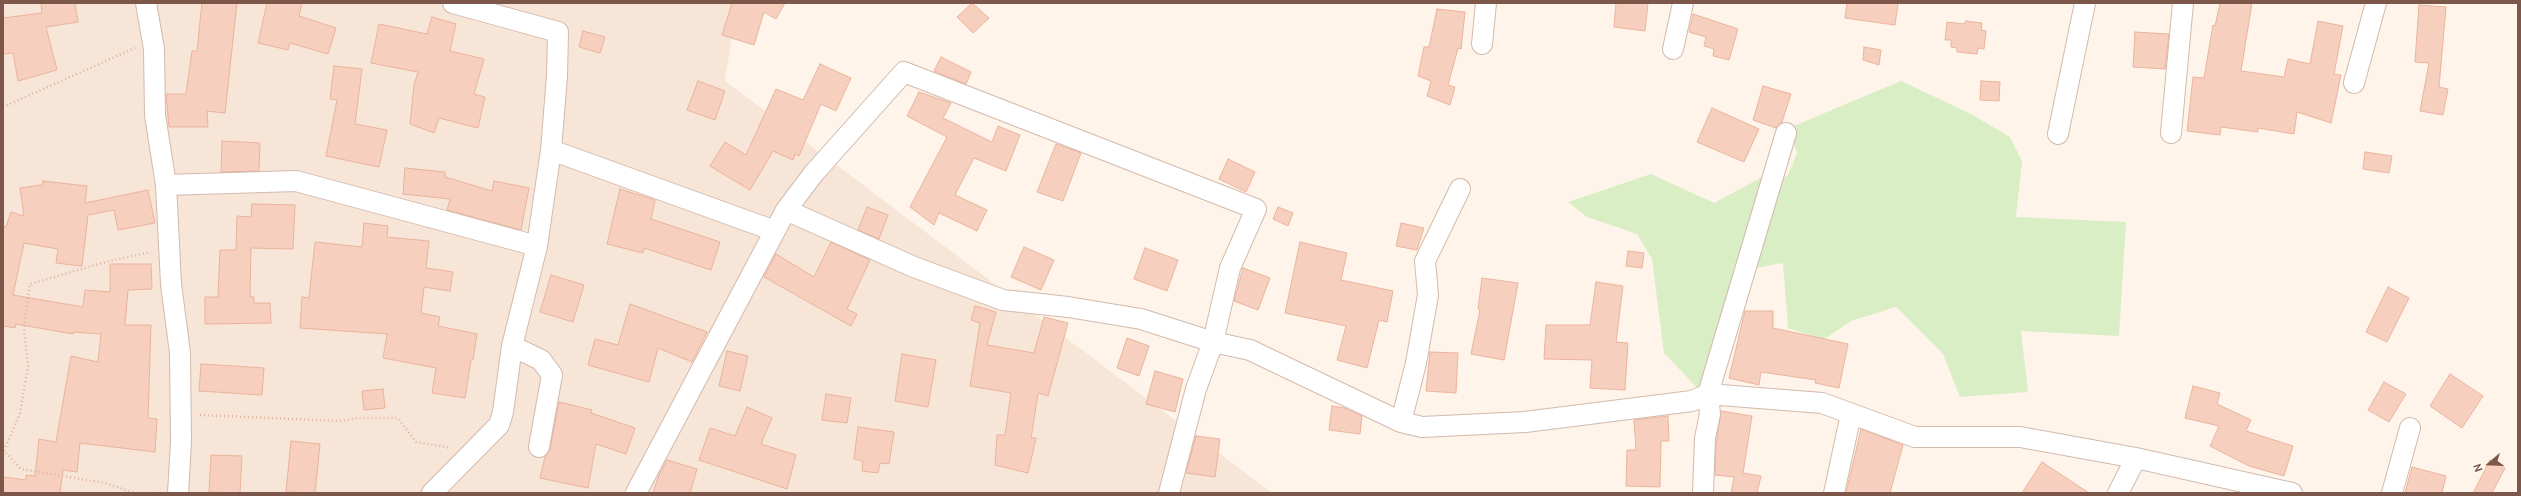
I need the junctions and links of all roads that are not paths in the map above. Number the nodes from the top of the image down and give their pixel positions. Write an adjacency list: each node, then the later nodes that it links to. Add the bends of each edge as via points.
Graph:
1 (146, 3): 15 (street, via 152,41 155,114)
2 (453, 3): 14 (street, via 558,32)
3 (1486, 3): 8 (street)
4 (1683, 3): 9 (street)
5 (2085, 3): 13 (street)
6 (2183, 3): 12 (street)
7 (2376, 3): 10 (street)
8 (1482, 44)
9 (1673, 49)
10 (2354, 83)
11 (1786, 133): 22 (street)
12 (2171, 133)
13 (2058, 134)
14 (551, 150): 18 (street); 19 (street)
15 (166, 185): 19 (street, via 296,181); 28 (street, via 169,248 180,354)
16 (1460, 189): 24 (street, via 1425,261 1428,295 1416,364)
17 (786, 210): 18 (street); 20 (street, via 914,267 1003,300 1141,319); 20 (street, via 814,173 904,72 1256,209 1230,268)
18 (775, 231): 30 (street)
19 (537, 246): 21 (street)
20 (1213, 342): 24 (street, via 1250,350); 31 (street, via 1196,389)
21 (512, 346): 26 (street, via 542,360 552,375); 29 (street, via 499,425)
22 (1708, 394): 23 (street, via 1822,403); 24 (street, via 1692,401 1525,422 1422,427); 32 (street, via 1710,414 1705,438)
23 (1851, 414): 27 (street, via 1915,437 2020,437); 33 (street)
24 (1401, 422)
25 (2410, 428): 36 (street)
26 (539, 447)
27 (2136, 458): 34 (street); 35 (street)
28 (178, 493)
29 (432, 493)
30 (636, 493)
31 (1169, 493)
32 (1703, 493)
33 (1834, 493)
34 (2118, 493)
35 (2292, 493)
36 (2392, 493)

